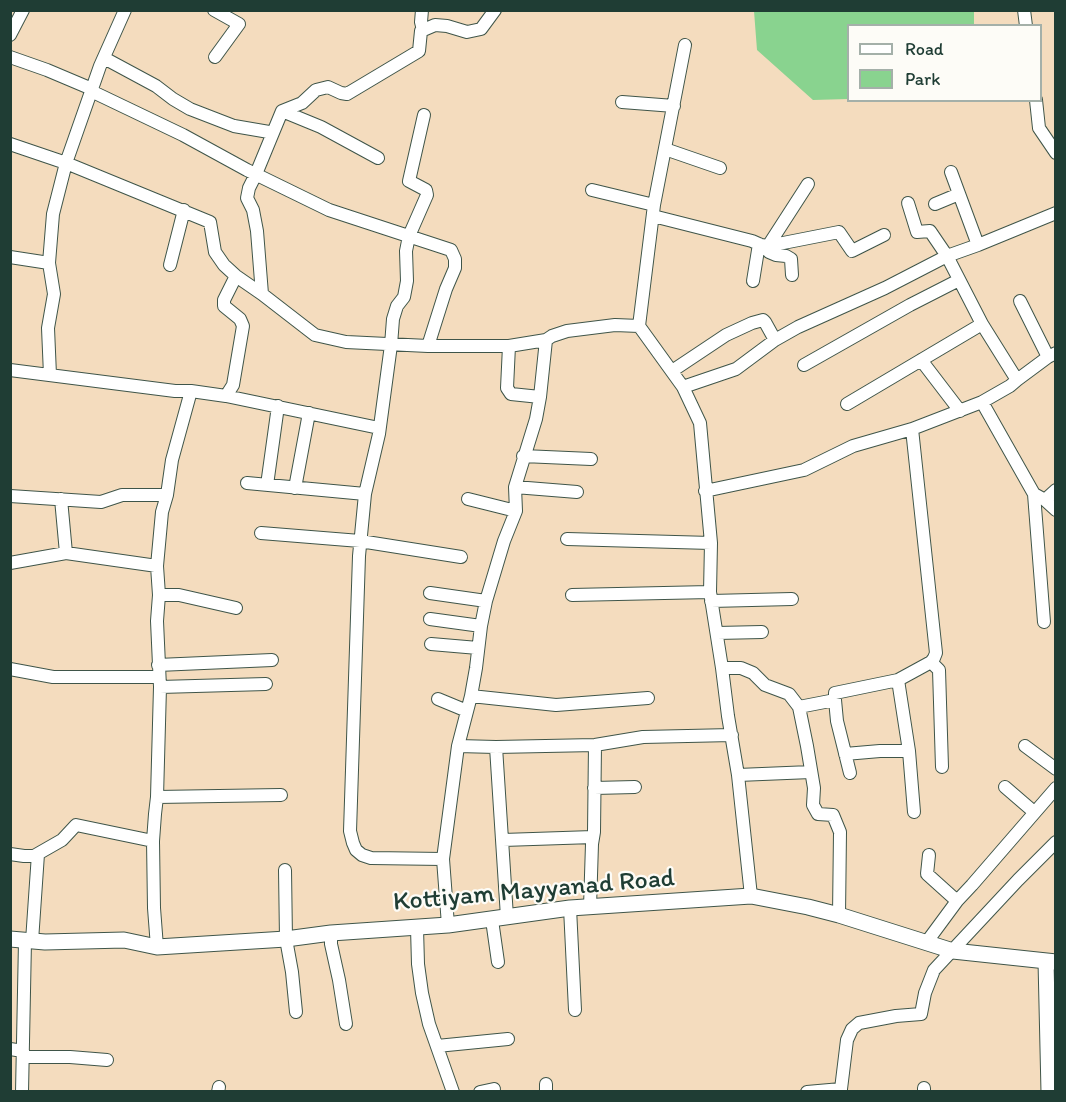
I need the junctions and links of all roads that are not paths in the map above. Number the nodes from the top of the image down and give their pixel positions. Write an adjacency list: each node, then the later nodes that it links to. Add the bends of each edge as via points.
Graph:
1 (23, 10): 7 (street)
2 (125, 10): 11 (street)
3 (214, 10): 10 (street, via 239,24)
4 (422, 10): 6 (street)
5 (495, 10): 6 (street, via 481,29 467,32 435,25)
6 (423, 30): 16 (street, via 420,51 347,94 328,87 316,90 302,103)
7 (10, 35)
8 (685, 45): 15 (street)
9 (10, 57): 12 (street)
10 (215, 57)
11 (104, 58): 12 (street); 18 (street, via 190,109 234,126)
12 (92, 90): 23 (street); 26 (street)
13 (622, 102): 15 (street)
14 (1036, 102): 21 (street, via 1039,128)
15 (674, 106): 20 (street)
16 (282, 111): 22 (street); 26 (street)
17 (424, 115): 36 (street, via 409,181 426,190 427,195)
18 (269, 132)
19 (10, 144): 23 (street)
20 (665, 149): 24 (street); 33 (street)
21 (1056, 153)
22 (378, 158)
23 (66, 163): 32 (street); 41 (street, via 53,214)
24 (720, 168)
25 (951, 172): 29 (street)
26 (256, 174): 36 (street, via 329,210); 47 (street, via 247,198 254,210)
27 (808, 184): 38 (street)
28 (592, 190): 33 (street)
29 (959, 194): 31 (street); 37 (street)
30 (908, 203): 39 (street, via 917,232 930,231)
31 (935, 204)
32 (184, 210): 42 (street); 44 (street, via 210,222 215,252)
33 (654, 211): 38 (street); 50 (street)
34 (1056, 213): 37 (street)
35 (884, 235): 38 (street, via 852,251 839,232)
36 (409, 236): 53 (street, via 407,281 393,319); 54 (street, via 451,250 455,259)
37 (978, 245): 39 (street)
38 (764, 246): 43 (street, via 769,252 790,259); 46 (street)
39 (947, 256): 45 (street); 52 (street)
40 (10, 257): 41 (street)
41 (49, 263): 61 (street, via 54,294 48,328)
42 (170, 265)
43 (792, 275)
44 (236, 276): 47 (street); 65 (street, via 224,306 243,326 233,385)
45 (959, 280): 49 (street); 58 (street)
46 (753, 281)
47 (262, 294): 53 (street, via 315,335)
48 (1020, 301): 56 (street)
49 (982, 324): 57 (street); 62 (street)
50 (639, 326): 51 (street, via 567,331); 60 (street)
51 (546, 340): 55 (street); 66 (street)
52 (775, 340): 60 (street, via 763,320 752,322); 63 (street, via 736,369)
53 (391, 345): 54 (street); 72 (street)
54 (428, 346): 55 (street)
55 (509, 346): 66 (street, via 507,388 511,394)
56 (1052, 355): 62 (street)
57 (921, 360): 68 (street); 70 (street)
58 (804, 365)
59 (10, 370): 61 (street)
60 (672, 371): 63 (street)
61 (50, 375): 64 (street)
62 (1017, 380): 67 (street)
63 (683, 387): 81 (street, via 700,423)
64 (191, 391): 65 (street); 84 (street)
65 (226, 396): 69 (street)
66 (540, 397): 74 (street)
67 (982, 402): 70 (street); 86 (street)
68 (847, 404)
69 (278, 406): 71 (street); 77 (street)
70 (960, 411): 73 (street)
71 (309, 413): 72 (street); 79 (street)
72 (379, 428): 83 (street)
73 (912, 429): 81 (street, via 853,446 804,470); 114 (street, via 936,653)
74 (524, 456): 75 (street); 78 (street)
75 (591, 459)
76 (247, 483): 77 (street)
77 (267, 485): 79 (street)
78 (515, 487): 82 (street); 90 (street)
79 (296, 488): 83 (street)
80 (1056, 490): 86 (street)
81 (705, 491): 94 (street)
82 (577, 492)
83 (365, 494): 93 (street)
84 (167, 495): 87 (street, via 122,495 101,502); 98 (street)
85 (10, 496): 87 (street)
86 (1040, 497): 89 (street); 107 (street)
87 (61, 499): 95 (street)
88 (468, 499): 90 (street)
89 (1056, 510)
90 (516, 511): 104 (street)
91 (261, 532): 93 (street)
92 (567, 539): 94 (street)
93 (360, 541): 96 (street); 153 (street, via 350,808 353,843 362,855 371,858)
94 (711, 543): 102 (street)
95 (66, 553): 97 (street); 98 (street)
96 (461, 557)
97 (10, 563)
98 (157, 566): 100 (street)
99 (430, 593): 104 (street)
100 (159, 595): 105 (street, via 179,595); 117 (street)
101 (572, 595): 102 (street)
102 (711, 597): 103 (street); 110 (street)
103 (792, 598)
104 (486, 601): 108 (street)
105 (236, 608)
106 (430, 620): 108 (street)
107 (1044, 622)
108 (481, 626): 112 (street)
109 (762, 632): 110 (street)
110 (717, 633): 115 (street)
111 (431, 644): 112 (street)
112 (478, 648): 120 (street)
113 (272, 660): 117 (street)
114 (931, 662): 118 (street); 133 (street, via 939,670)
115 (722, 668): 124 (street, via 741,668 753,673 765,685 789,694); 126 (street)
116 (10, 669): 117 (street, via 53,677)
117 (159, 676): 119 (street); 143 (street)
118 (898, 680): 123 (street, via 835,693); 131 (street)
119 (266, 684)
120 (471, 696): 121 (street, via 556,705); 125 (street)
121 (648, 698)
122 (438, 699): 125 (street)
123 (835, 700): 124 (street); 132 (street)
124 (799, 707): 135 (street)
125 (467, 711): 128 (street)
126 (732, 735): 127 (street, via 643,737); 137 (street)
127 (595, 745): 130 (street); 140 (street)
128 (459, 746): 130 (street); 153 (street)
129 (1024, 746): 134 (street)
130 (496, 747): 147 (street)
131 (909, 751): 132 (street); 144 (street)
132 (845, 754): 136 (street)
133 (942, 767)
134 (1056, 769)
135 (811, 772): 137 (street); 159 (street, via 813,805 818,814 833,815 840,832)
136 (850, 773)
137 (738, 775): 155 (street)
138 (635, 787): 140 (street)
139 (1005, 787): 145 (street)
140 (594, 788): 146 (street)
141 (1056, 788): 145 (street)
142 (281, 795): 143 (street)
143 (157, 796): 148 (street)
144 (914, 812)
145 (1034, 812): 156 (street)
146 (593, 837): 147 (street); 157 (street)
147 (503, 840): 160 (street)
148 (153, 841): 151 (street, via 76,825 62,840); 168 (street)
149 (1056, 842): 169 (street)
150 (10, 854): 151 (street)
151 (38, 854): 166 (street)
152 (929, 855): 156 (street, via 927,874)
153 (443, 859): 162 (street)
154 (285, 870): 165 (street)
155 (751, 896): 157 (street, Kottiyam Mayyanad Road); 159 (street, Kottiyam Mayyanad Road)
156 (957, 901): 167 (street)
157 (590, 907): 158 (street, Kottiyam Mayyanad Road)
158 (570, 908): 160 (street, Kottiyam Mayyanad Road); 172 (street)
159 (839, 915): 167 (street, Kottiyam Mayyanad Road)
160 (507, 917): 161 (street, Kottiyam Mayyanad Road)
161 (492, 920): 162 (street, Kottiyam Mayyanad Road); 170 (street)
162 (448, 925): 163 (street, Kottiyam Mayyanad Road)
163 (417, 927): 164 (street, Kottiyam Mayyanad Road); 176 (street, via 422,993)
164 (330, 933): 165 (street, Kottiyam Mayyanad Road); 174 (street)
165 (286, 939): 168 (street, Kottiyam Mayyanad Road); 173 (street)
166 (22, 940): 168 (street, Kottiyam Mayyanad Road, via 124,940); 177 (street)
167 (926, 943): 169 (street, Kottiyam Mayyanad Road)
168 (157, 947)
169 (953, 951): 171 (street, Kottiyam Mayyanad Road); 180 (street, via 934,970 921,1014 859,1023 852,1029)
170 (498, 962)
171 (1051, 962): 185 (street)
172 (575, 1010)
173 (296, 1012)
174 (345, 1024)
175 (508, 1039): 176 (street)
176 (437, 1046): 182 (street)
177 (19, 1053): 178 (street); 181 (street)
178 (107, 1060)
179 (495, 1089): 183 (street)
180 (842, 1090): 184 (street)
181 (22, 1092)
182 (453, 1092)
183 (480, 1092)
184 (807, 1092)
185 (1049, 1092)

